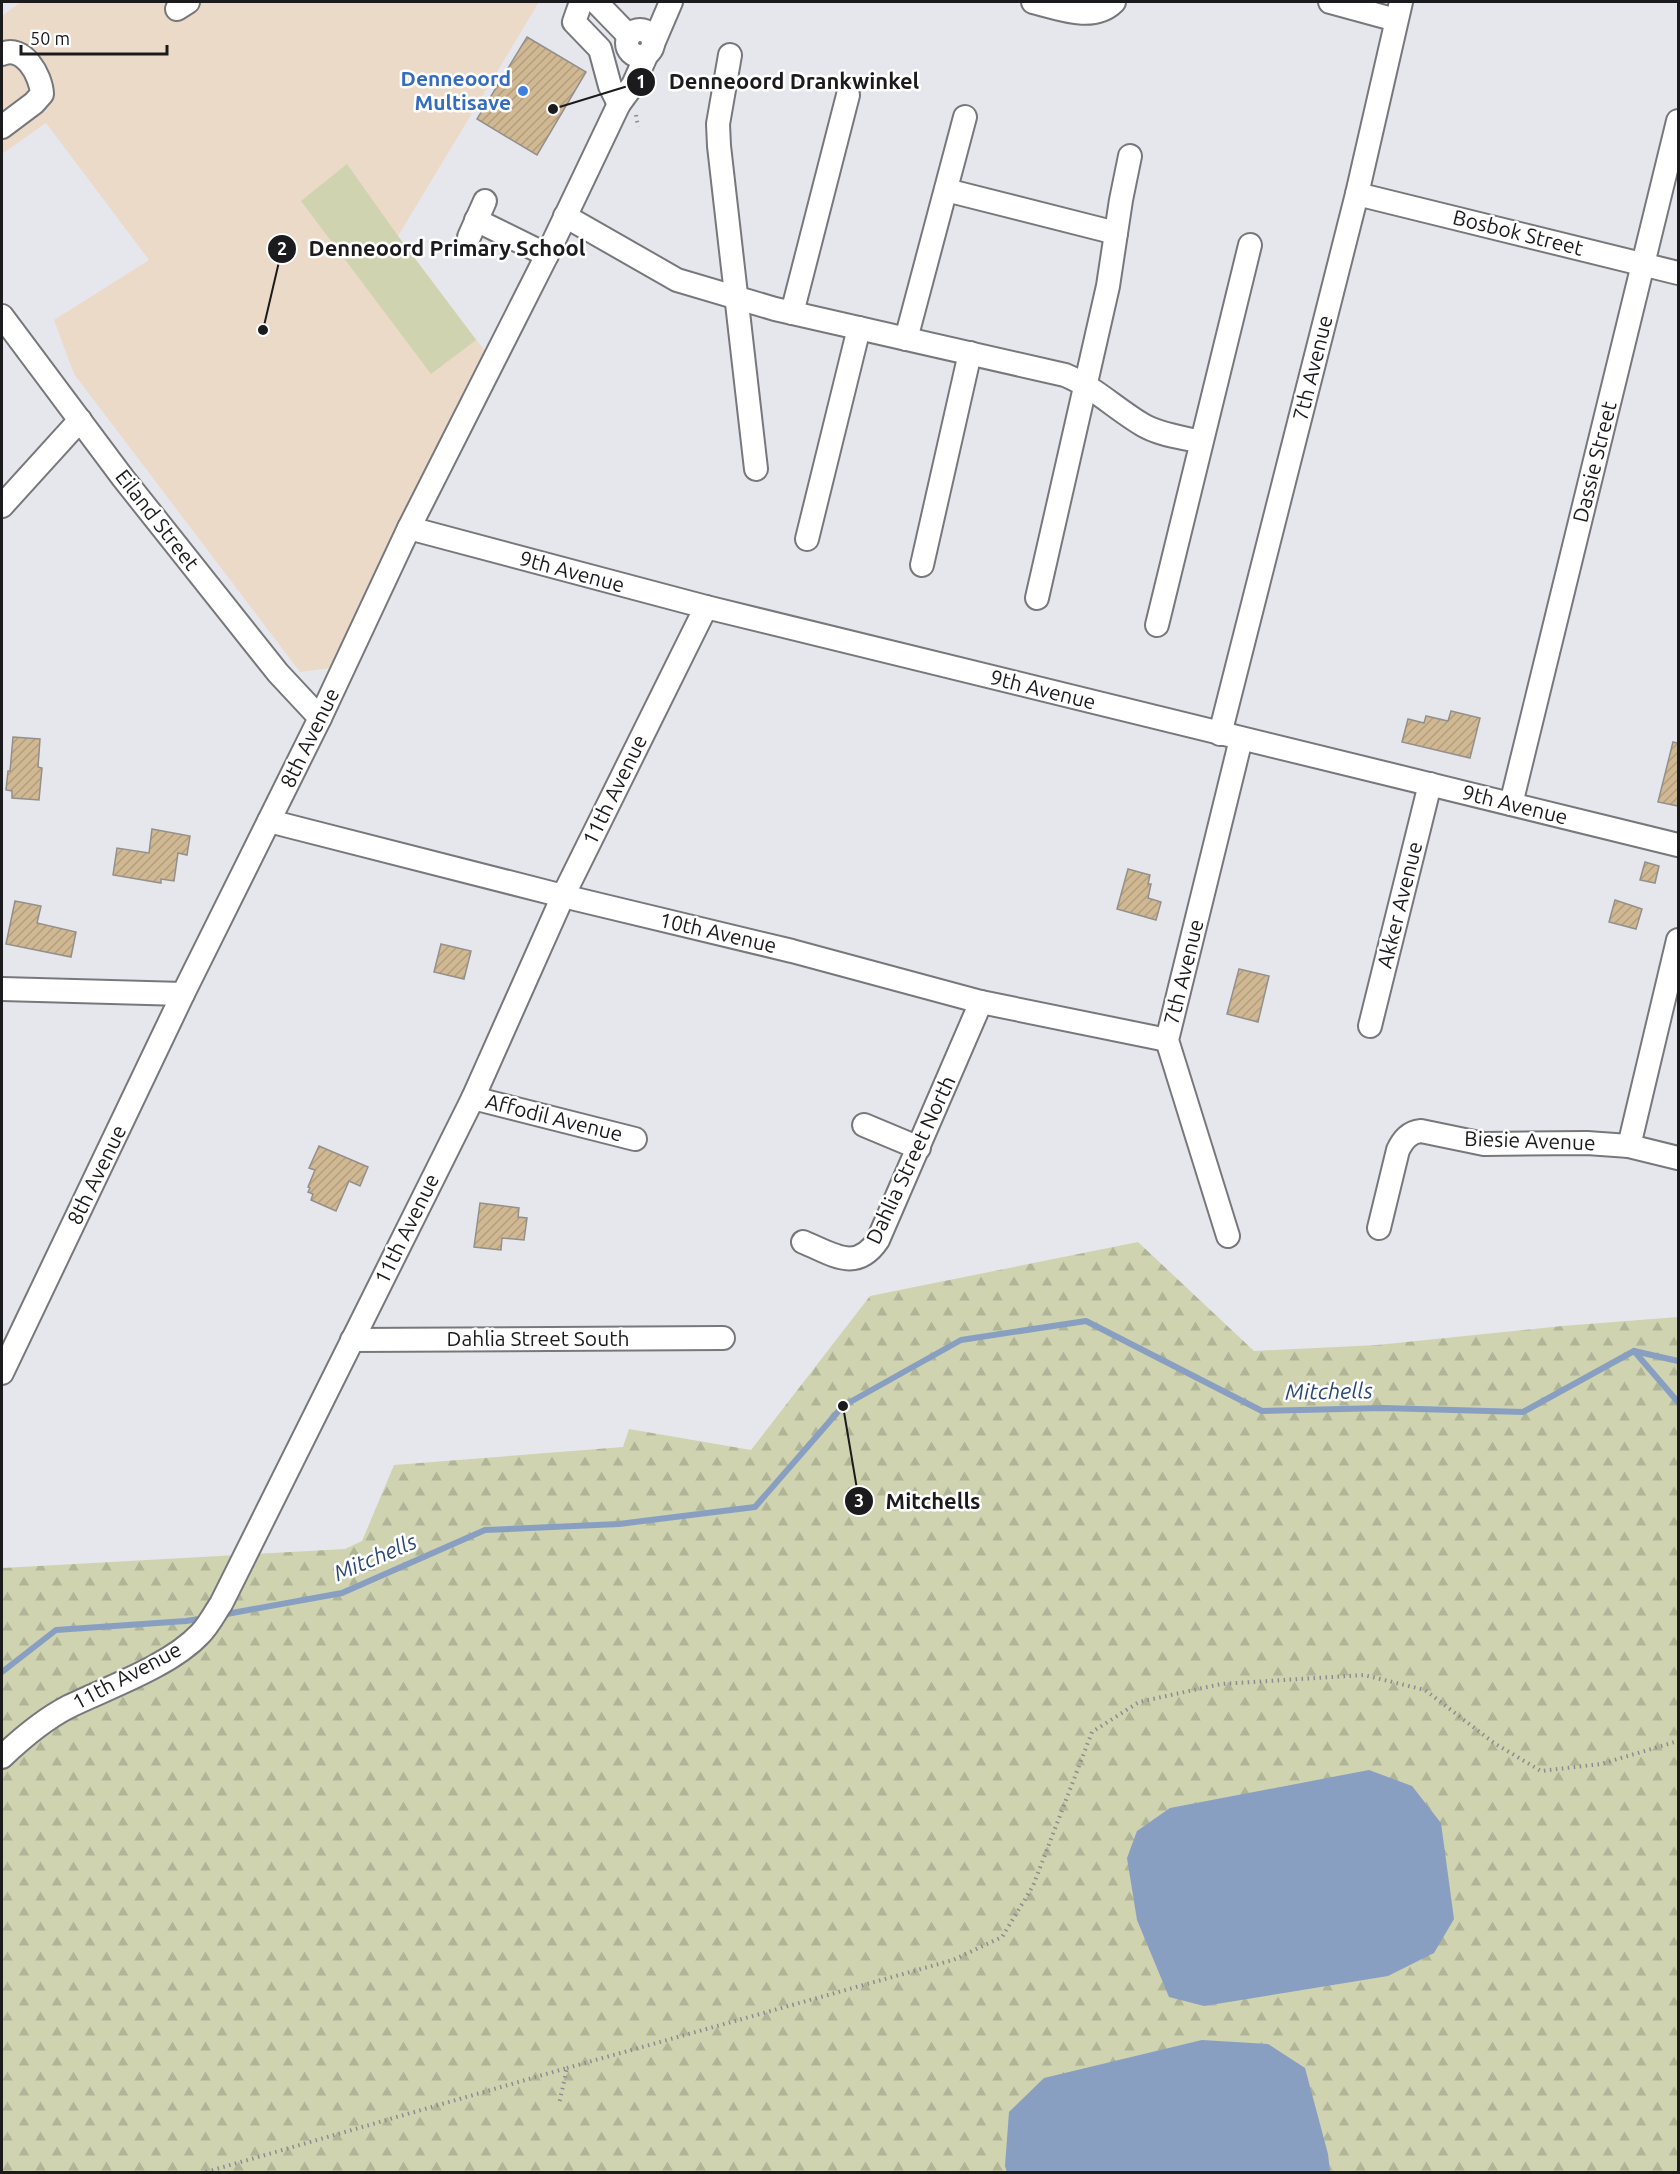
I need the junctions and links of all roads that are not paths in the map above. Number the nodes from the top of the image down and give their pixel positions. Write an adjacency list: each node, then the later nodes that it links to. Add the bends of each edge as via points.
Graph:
1 (581, 2): 13 (street, via 574,22 600,49)
2 (596, 2): 9 (street)
3 (657, 2): 9 (street, 8th Avenue)
4 (671, 2): 9 (street, 8th Avenue)
5 (1033, 2): 6 (street, via 1084,13 1104,10)
6 (1114, 2)
7 (1330, 2): 8 (street)
8 (1399, 11): 19 (street, 7th Avenue)
9 (640, 43): 13 (street, 8th Avenue)
10 (2, 54): 16 (street, via 12,50 21,54 41,82 42,94)
11 (730, 55): 27 (street, via 718,124)
12 (848, 95): 28 (street)
13 (619, 104): 20 (street, 8th Avenue)
14 (965, 117): 18 (street)
15 (1678, 121): 25 (street, Dassie Street)
16 (2, 127)
17 (1130, 156): 22 (street)
18 (946, 190): 22 (street); 31 (street)
19 (1357, 194): 25 (street, Bosbok Street); 45 (street, 7th Avenue)
20 (565, 216): 24 (street, 8th Avenue); 27 (street, via 677,280)
21 (477, 220): 24 (street)
22 (1116, 233): 33 (street)
23 (1250, 245): 35 (street)
24 (546, 255): 38 (street, 8th Avenue)
25 (1643, 264): 26 (street, Bosbok Street); 47 (street, Dassie Street)
26 (1678, 273)
27 (735, 297): 28 (street); 36 (street)
28 (792, 313): 30 (street)
29 (2, 316): 34 (street, Eiland Street)
30 (859, 328): 31 (street); 39 (street)
31 (906, 339): 32 (street)
32 (970, 353): 33 (street, via 1065,375); 40 (street)
33 (1086, 384): 35 (street, via 1143,425); 41 (street)
34 (80, 420): 37 (street); 44 (street, Eiland Street, via 278,673)
35 (1201, 442): 43 (street)
36 (756, 469)
37 (2, 506)
38 (409, 528): 42 (street, 9th Avenue); 44 (street, 8th Avenue)
39 (807, 539)
40 (922, 566)
41 (1037, 598)
42 (706, 607): 45 (street, 9th Avenue); 50 (street, 11th Avenue)
43 (1157, 625)
44 (320, 718): 48 (street, 8th Avenue)
45 (1231, 736): 46 (street, 9th Avenue); 56 (street, 7th Avenue)
46 (1430, 784): 47 (street, 9th Avenue); 55 (street, Akker Avenue)
47 (1511, 804): 49 (street, 9th Avenue)
48 (269, 821): 50 (street, 10th Avenue); 53 (street, 8th Avenue)
49 (1678, 845)
50 (563, 896): 54 (street, 10th Avenue); 57 (street, 11th Avenue)
51 (1678, 940): 60 (street)
52 (2, 989): 53 (street)
53 (183, 994): 68 (street, 8th Avenue)
54 (981, 1002): 56 (street, 10th Avenue); 61 (street, Dahlia Street North)
55 (1370, 1026)
56 (1167, 1040): 64 (street, 7th Avenue)
57 (473, 1098): 59 (street, Affodil Avenue); 67 (street, 11th Avenue)
58 (864, 1125): 61 (street)
59 (635, 1139)
60 (1629, 1146): 62 (street, Biesie Avenue); 63 (street, Biesie Avenue, via 1484,1144 1412,1132 1398,1150)
61 (920, 1148): 65 (street, Dahlia Street North, via 872,1249 851,1259)
62 (1678, 1158)
63 (1379, 1228)
64 (1228, 1236)
65 (803, 1242)
66 (723, 1338): 67 (street, Dahlia Street South)
67 (352, 1340): 69 (street, 11th Avenue, via 221,1604 200,1635 178,1652 43,1722)
68 (2, 1373)
69 (2, 1757)

